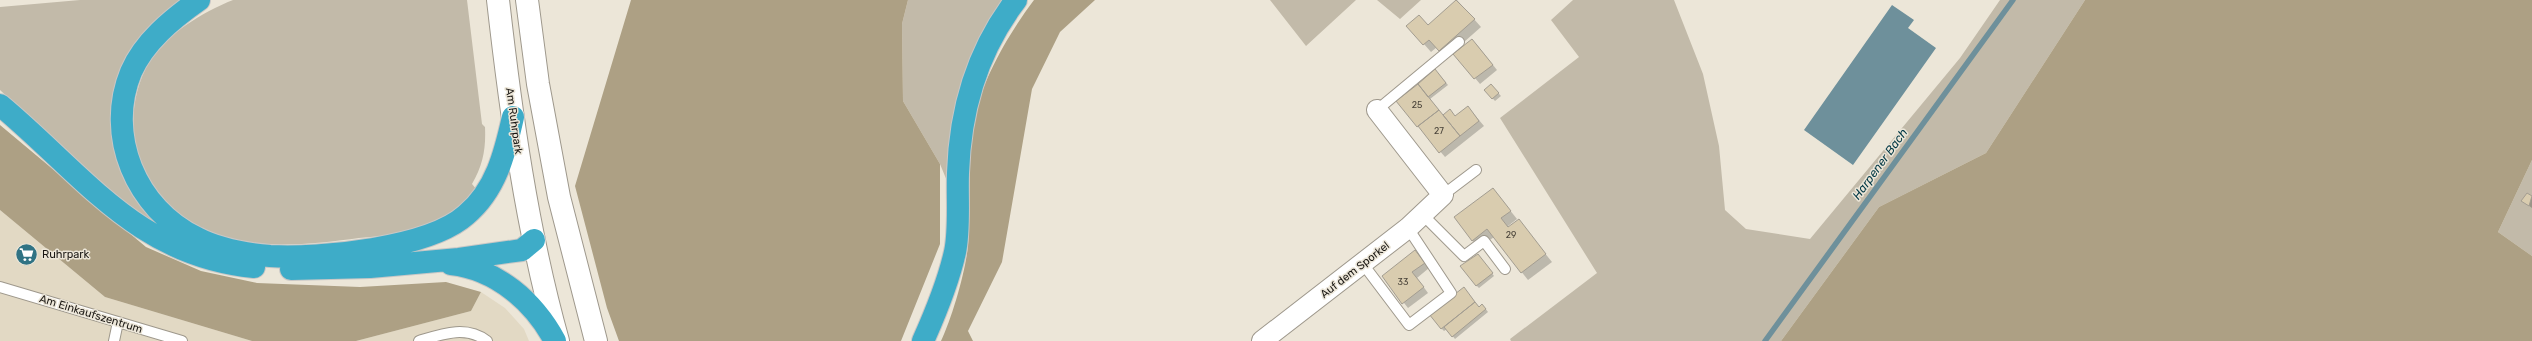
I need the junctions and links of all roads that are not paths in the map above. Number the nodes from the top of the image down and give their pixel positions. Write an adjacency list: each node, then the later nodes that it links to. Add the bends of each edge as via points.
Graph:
1 (199, 0): 8 (highway, via 156,36 142,53 126,90 122,117 124,147 132,173 147,198 164,216 197,238 241,252 271,256 346,252 423,238 452,226 468,214 489,188 501,164)
2 (498, 0): 8 (main road, Am Ruhrpark)
3 (527, 0): 11 (main road, via 538,84)
4 (1016, 0): 27 (highway, via 1005,14 978,62 963,115 955,251 941,303)
5 (1459, 42): 7 (lane)
6 (0, 105): 15 (highway, via 115,210 173,246 204,258 239,266 292,270)
7 (1377, 110): 10 (street)
8 (513, 117): 14 (main road, Am Ruhrpark)
9 (1476, 170): 10 (lane, Auf dem Sporkel)
10 (1443, 195): 12 (street, Auf dem Sporkel)
11 (559, 197): 14 (main road, via 549,224); 26 (main road)
12 (1423, 215): 13 (street, Auf dem Sporkel); 17 (lane, via 1464,256 1484,241)
13 (1408, 228): 16 (street, Auf dem Sporkel); 16 (lane, via 1451,293 1409,325)
14 (534, 240): 15 (highway, via 522,250); 25 (main road, Am Ruhrpark)
15 (426, 263): 24 (highway, via 453,264 469,268 504,284 527,302)
16 (1363, 264): 28 (street, Auf dem Sporkel)
17 (1505, 269)
18 (0, 287): 19 (lane, Am Einkaufszentrum)
19 (118, 322): 20 (lane); 21 (lane, Am Einkaufszentrum)
20 (114, 341)
21 (182, 341)
22 (419, 341): 23 (lane, via 468,331)
23 (486, 341)
24 (555, 341)
25 (558, 341)
26 (596, 341)
27 (923, 341)
28 (1262, 341)

